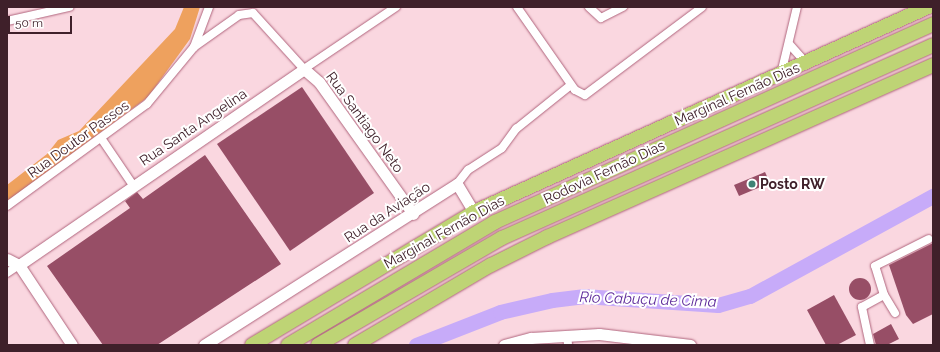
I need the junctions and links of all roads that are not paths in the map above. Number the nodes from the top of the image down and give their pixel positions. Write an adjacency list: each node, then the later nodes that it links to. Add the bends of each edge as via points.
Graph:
1 (69, 7): 10 (street)
2 (209, 7): 14 (street, Rua Doutor Passos)
3 (396, 7): 17 (street, Rua Santa Angelina)
4 (517, 7): 19 (street)
5 (589, 7): 6 (street, via 601,18)
6 (623, 7)
7 (702, 7): 19 (street, via 592,93 579,95)
8 (797, 7): 12 (street)
9 (929, 7): 15 (highway, Marginal Fernão Dias)
10 (7, 20)
11 (933, 24): 36 (highway, Rodovia Fernão Dias, via 495,222)
12 (790, 45): 15 (street); 18 (street)
13 (933, 45): 37 (highway, Rodovia Fernão Dias, via 502,238)
14 (194, 47): 17 (street, via 239,15 253,13); 20 (street, Rua Doutor Passos, via 147,104)
15 (806, 63): 18 (highway, Marginal Fernão Dias)
16 (933, 66): 38 (highway, via 547,237 471,277)
17 (304, 69): 22 (street, Rua Santa Angelina); 25 (street, Rua Santiago Neto, via 319,82)
18 (781, 74): 24 (highway, Marginal Fernão Dias)
19 (573, 87): 21 (street, Rua da Aviação, via 516,129 502,148 468,170)
20 (101, 138): 22 (street); 23 (street, Rua Doutor Passos)
21 (457, 184): 24 (street); 25 (street, Rua da Aviação)
22 (134, 185): 28 (street, Rua Santa Angelina)
23 (7, 206)
24 (474, 212): 35 (highway, Marginal Fernão Dias)
25 (413, 214): 34 (street, Rua da Aviação)
26 (929, 238): 30 (street, via 876,264)
27 (7, 259): 28 (street)
28 (19, 265): 29 (street, Rua Santa Angelina); 33 (street)
29 (7, 272)
30 (884, 295): 31 (street); 41 (street, via 862,307)
31 (895, 313)
32 (567, 340): 39 (street, via 531,338); 40 (street, via 599,334)
33 (72, 345)
34 (204, 345)
35 (252, 345)
36 (288, 345)
37 (318, 345)
38 (355, 345)
39 (504, 345)
40 (690, 345)
41 (870, 345)

